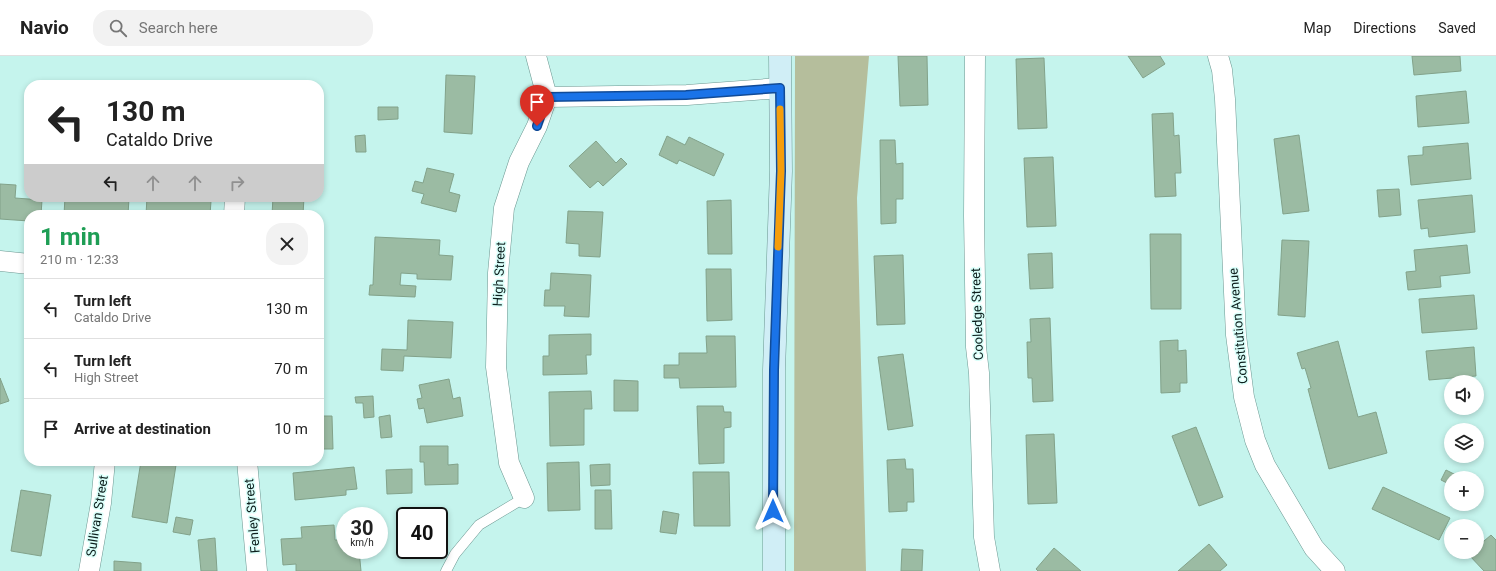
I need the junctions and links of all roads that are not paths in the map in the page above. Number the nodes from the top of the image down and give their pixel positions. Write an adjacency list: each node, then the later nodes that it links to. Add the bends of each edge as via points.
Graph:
1 (536, 56): 6 (street)
2 (780, 56): 5 (street)
3 (975, 56): 17 (street, Cooledge Street, via 976,347 984,537)
4 (1218, 56): 12 (street, Constitution Avenue, via 1225,99 1236,335 1244,397 1255,440 1265,465 1314,548)
5 (780, 88): 6 (street, via 686,95); 16 (street, via 781,171 774,370)
6 (547, 97): 11 (street, High Street, via 537,126 519,162 504,208 498,273 496,367 509,463)
7 (0, 261): 8 (street)
8 (24, 263)
9 (105, 466): 13 (street, Sullivan Street)
10 (247, 466): 14 (street, Fenley Street)
11 (524, 498): 15 (lane, via 493,514 479,525 455,554)
12 (1330, 570)
13 (89, 571)
14 (257, 571)
15 (446, 571)
16 (774, 571)
17 (990, 571)

